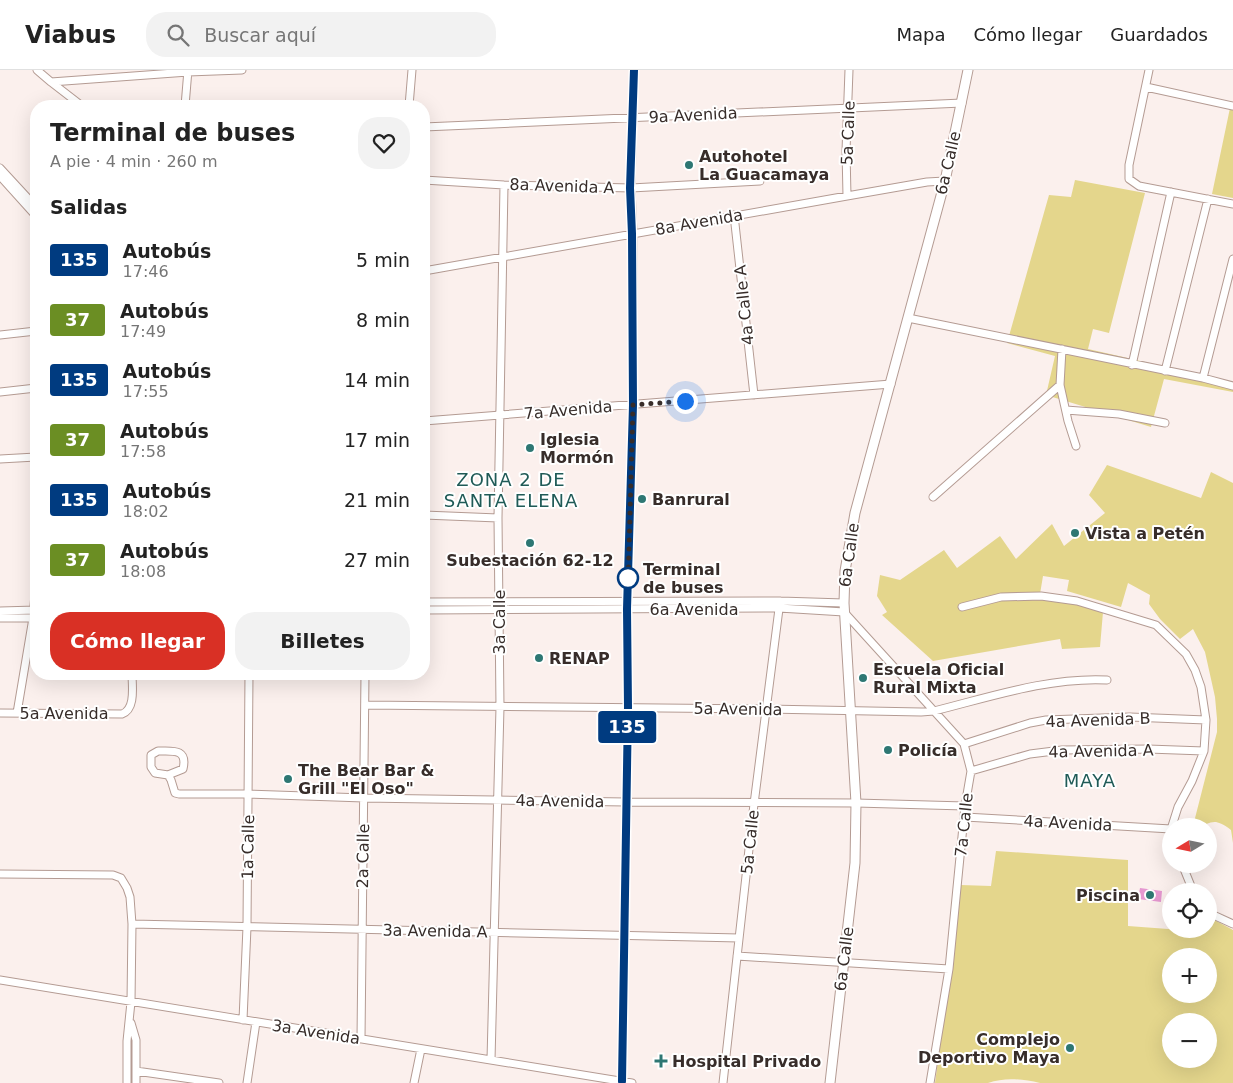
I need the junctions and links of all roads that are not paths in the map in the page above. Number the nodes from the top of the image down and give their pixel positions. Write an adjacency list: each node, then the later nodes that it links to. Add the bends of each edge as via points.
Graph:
1 (37, 70): 9 (street)
2 (242, 70): 8 (street)
3 (412, 70): 13 (street)
4 (634, 70): 17 (street)
5 (849, 70): 16 (street, 5a Calle)
6 (968, 70): 14 (main road, 6a Calle)
7 (1149, 70): 10 (street)
8 (188, 71): 9 (street); 12 (street)
9 (51, 82): 11 (street)
10 (1146, 87): 15 (street); 26 (street, via 1129,165 1129,179 1140,186)
11 (74, 100)
12 (186, 100)
13 (410, 100)
14 (962, 103): 16 (street, 9a Avenida); 23 (main road, 6a Calle)
15 (1233, 106)
16 (849, 108): 17 (street, 9a Avenida); 27 (street, 5a Calle, via 846,151)
17 (632, 117): 18 (street, 9a Avenida); 25 (street)
18 (430, 127)
19 (0, 168): 29 (street)
20 (0, 176): 31 (street)
21 (430, 180): 24 (street, 8a Avenida A)
22 (760, 181): 25 (street, 8a Avenida A)
23 (945, 181): 27 (street, 8a Avenida); 37 (main road, 6a Calle)
24 (504, 185): 25 (street, 8a Avenida A); 34 (street, 3a Calle)
25 (630, 188): 33 (street)
26 (1170, 192): 28 (street); 41 (street)
27 (848, 196): 32 (street, 8a Avenida)
28 (1208, 199): 30 (street); 42 (street)
29 (30, 200)
30 (1233, 204)
31 (30, 209)
32 (734, 216): 33 (street, 8a Avenida); 49 (street, 4a Calle A)
33 (632, 234): 34 (street, 8a Avenida); 50 (street)
34 (502, 257): 36 (street, 8a Avenida); 52 (street, 3a Calle)
35 (1233, 259): 43 (street)
36 (430, 270)
37 (908, 318): 40 (street); 44 (main road, 6a Calle)
38 (30, 332): 39 (street)
39 (0, 335)
40 (1062, 349): 41 (street); 45 (street)
41 (1132, 365): 42 (street)
42 (1165, 371): 43 (street)
43 (1203, 378): 46 (street)
44 (891, 384): 49 (street, 7a Avenida); 65 (main road, 6a Calle, via 855,513 844,571)
45 (1060, 385): 51 (street); 58 (street)
46 (1233, 386)
47 (30, 389): 48 (street)
48 (0, 392)
49 (754, 395): 50 (street, 7a Avenida)
50 (633, 405): 52 (street, 7a Avenida); 64 (street)
51 (1066, 410): 54 (street, via 1119,414); 55 (street)
52 (500, 416): 53 (street, 7a Avenida); 60 (street, 3a Calle)
53 (430, 421)
54 (1165, 423)
55 (1076, 446)
56 (30, 457): 57 (street)
57 (0, 459)
58 (933, 497)
59 (430, 515): 60 (street)
60 (498, 518): 62 (street, 3a Calle)
61 (430, 602): 62 (street, 6a Avenida)
62 (500, 602): 64 (street, 6a Avenida); 69 (street, 3a Calle)
63 (780, 604): 64 (street, 6a Avenida); 65 (street, 6a Avenida); 81 (street, 5a Calle)
64 (627, 605): 69 (street, 6a Avenida); 80 (street)
65 (844, 607): 82 (main road, 6a Calle); 83 (street, 7a Calle)
66 (962, 607): 86 (street, via 1001,597 1041,596 1077,601 1156,625 1186,654 1195,670)
67 (30, 610): 70 (street)
68 (430, 610): 69 (street, 6a Avenida)
69 (500, 610): 79 (street, 3a Calle)
70 (0, 611)
71 (0, 618): 72 (street)
72 (30, 618)
73 (30, 644): 85 (street)
74 (132, 680): 85 (street, 5a Avenida, via 131,707 122,714)
75 (249, 680): 91 (street, 1a Calle)
76 (365, 680): 78 (street, 2a Calle)
77 (1108, 680): 83 (street, 5a Avenida, via 1088,679 1033,687)
78 (365, 705): 79 (street, 5a Avenida); 92 (street, 2a Calle)
79 (500, 707): 80 (street, 5a Avenida); 93 (street, 3a Calle)
80 (628, 707): 81 (street, 5a Avenida); 94 (street)
81 (767, 709): 82 (street, 5a Avenida); 96 (street, 5a Calle)
82 (850, 710): 83 (street, 5a Avenida); 95 (main road, 6a Calle)
83 (934, 711): 87 (street, 7a Calle)
84 (0, 713): 85 (street, 5a Avenida)
85 (17, 713)
86 (1206, 720): 87 (street, 4a Avenida B, via 1130,717 1046,720); 88 (street)
87 (964, 744): 89 (street, 7a Calle)
88 (1204, 751): 89 (street, 4a Avenida A, via 1062,750 1030,754); 99 (street)
89 (971, 771): 97 (street, 7a Calle)
90 (168, 775): 90 (street, 4a Avenida, via 155,774 152,770 152,753 177,751 182,756 183,769); 91 (street, 4a Avenida, via 176,794)
91 (248, 794): 92 (street, 4a Avenida); 105 (street, 1a Calle)
92 (364, 798): 93 (street, 4a Avenida); 106 (street, 2a Calle)
93 (496, 800): 94 (street, 4a Avenida); 107 (street, 3a Calle)
94 (626, 802): 96 (street, 4a Avenida); 108 (street)
95 (856, 803): 96 (street, 4a Avenida); 97 (street, 4a Avenida); 111 (main road, 6a Calle, via 855,862)
96 (754, 804): 109 (street, 5a Calle)
97 (965, 806): 98 (street, 7a Calle)
98 (965, 817): 100 (street, 4a Avenida); 112 (street, 7a Calle)
99 (1174, 818)
100 (1162, 828)
101 (0, 874): 103 (street, via 113,875 120,878 127,888)
102 (1217, 917): 104 (street)
103 (132, 924): 105 (street, 3a Avenida A); 114 (street)
104 (1233, 924)
105 (247, 927): 106 (street, 3a Avenida A); 116 (street, 1a Calle)
106 (362, 929): 107 (street, 3a Avenida A); 118 (street, 2a Calle)
107 (494, 932): 108 (street, 3a Avenida A); 120 (street, 3a Calle)
108 (624, 934): 109 (street, 3a Avenida A); 123 (street)
109 (739, 938): 110 (street, 5a Calle)
110 (737, 956): 111 (street); 130 (street, 5a Calle)
111 (844, 962): 112 (street); 131 (main road, 6a Calle)
112 (949, 969): 132 (street, 7a Calle)
113 (0, 980): 114 (street, 3a Avenida)
114 (131, 1002): 115 (street); 116 (street, 3a Avenida)
115 (131, 1020): 121 (street, via 136,1040); 124 (street, via 127,1041)
116 (243, 1020): 117 (street, 3a Avenida)
117 (256, 1022): 118 (street, 3a Avenida); 127 (street)
118 (361, 1039): 119 (street, 3a Avenida)
119 (421, 1049): 120 (street, 3a Avenida); 128 (street)
120 (491, 1060): 122 (street, 3a Avenida)
121 (136, 1071): 125 (street); 126 (street)
122 (592, 1080): 123 (street, 3a Avenida)
123 (622, 1081): 129 (street, 3a Avenida)
124 (127, 1083)
125 (136, 1083)
126 (219, 1083)
127 (247, 1083)
128 (414, 1083)
129 (632, 1083)
130 (723, 1083)
131 (830, 1083)
132 (930, 1083)

